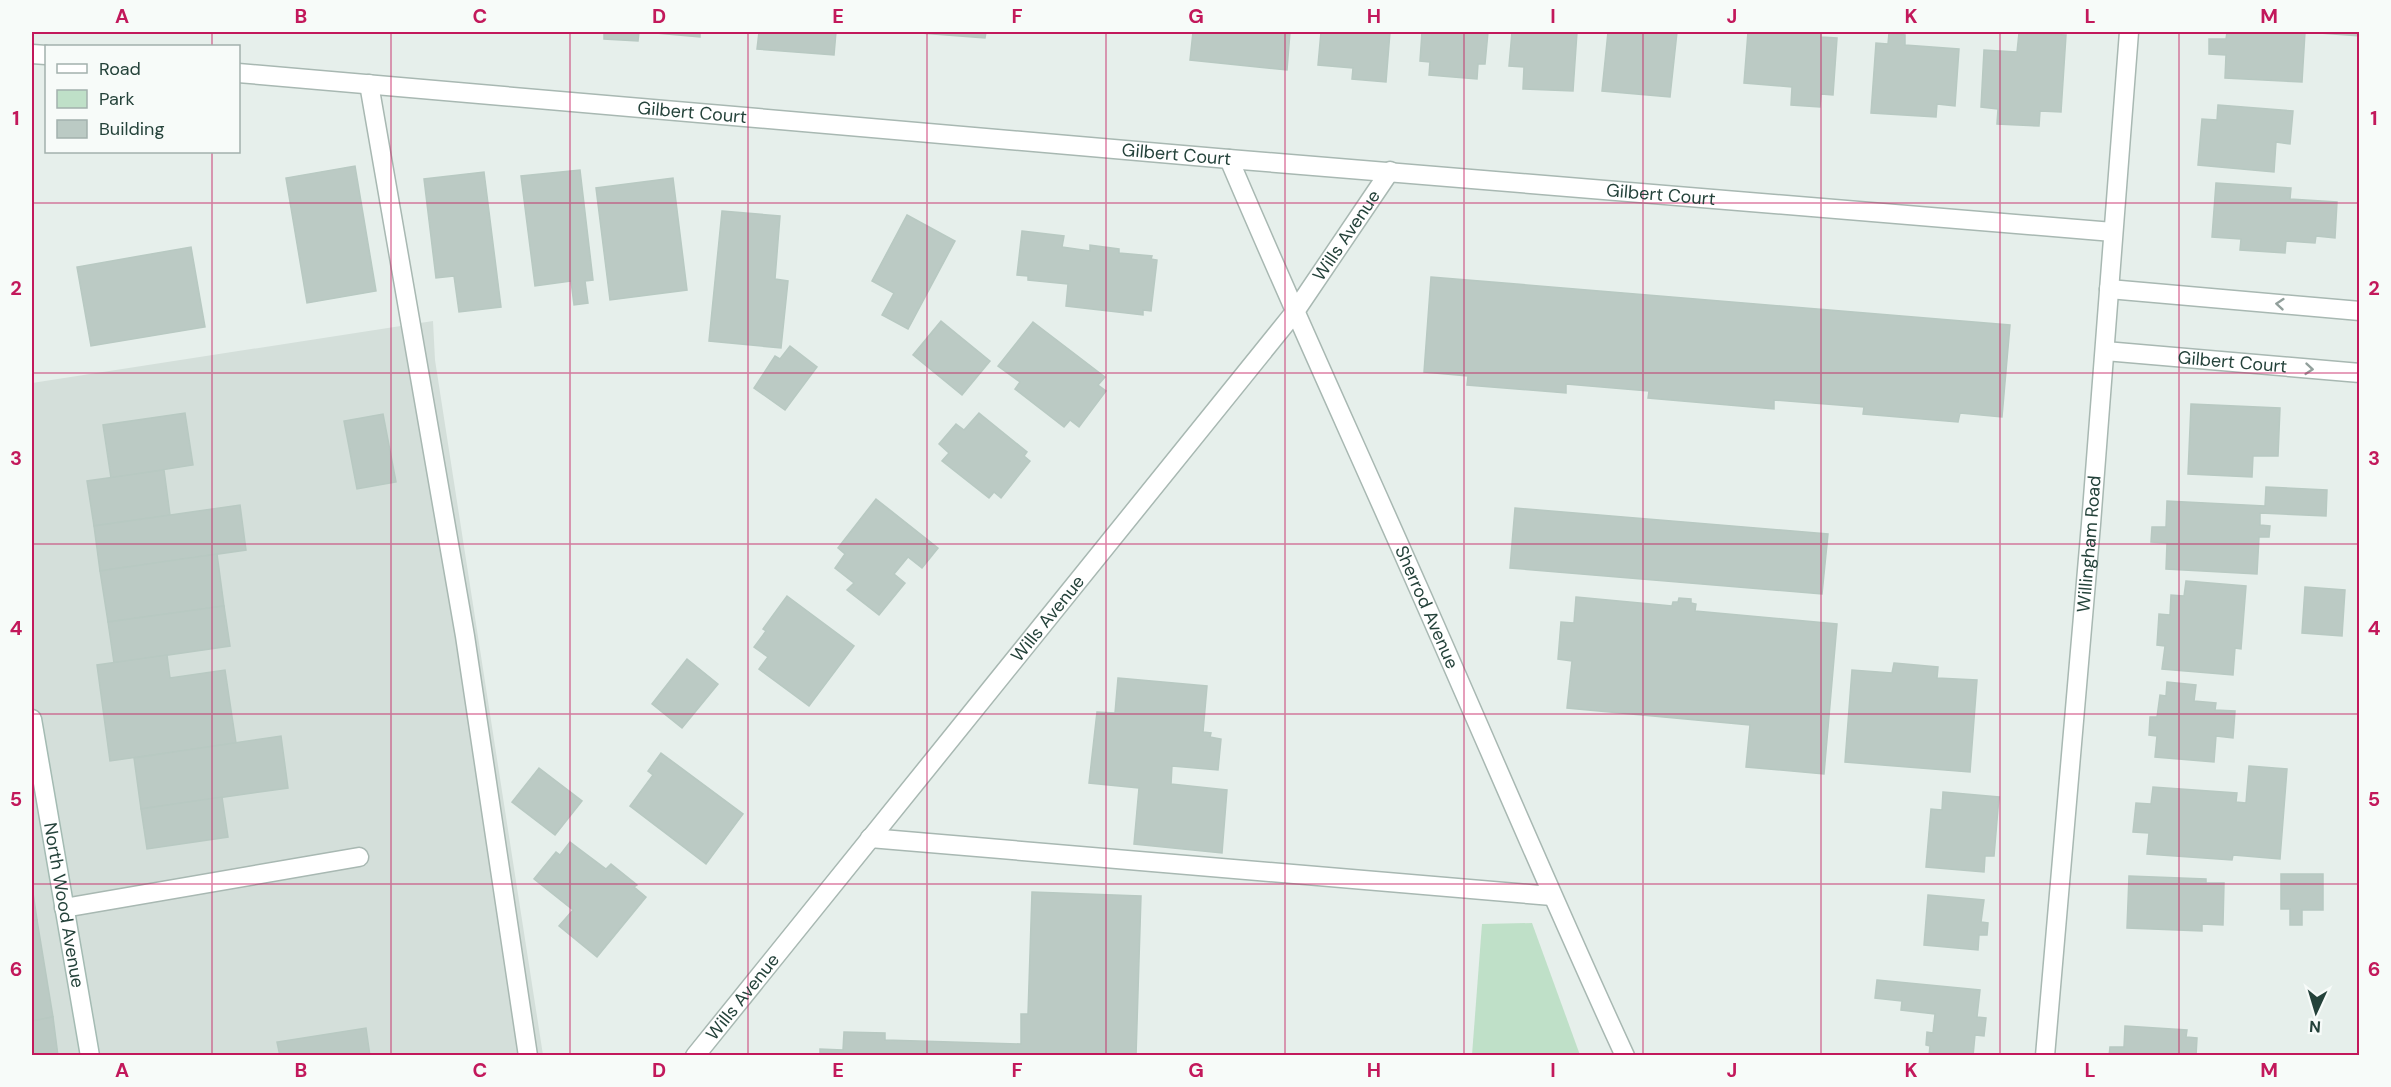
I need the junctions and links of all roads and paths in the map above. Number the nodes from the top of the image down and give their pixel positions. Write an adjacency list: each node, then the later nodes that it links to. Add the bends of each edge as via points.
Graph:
1 (2129, 32): 6 (street, Willingham Road)
2 (240, 73): 3 (street, Gilbert Court)
3 (369, 84): 4 (street, Gilbert Court); 18 (street, via 465,636)
4 (1228, 159): 5 (street, Gilbert Court); 9 (street, Sherrod Avenue)
5 (1390, 171): 6 (street, Gilbert Court); 9 (street, Wills Avenue)
6 (2113, 232): 7 (street, Willingham Road)
7 (2109, 289): 8 (street, one-way to 7); 10 (street, Willingham Road)
8 (2360, 311)
9 (1294, 313): 13 (street, Wills Avenue); 15 (street, Sherrod Avenue)
10 (2104, 351): 11 (street, Gilbert Court, one-way to 11); 21 (street, Willingham Road)
11 (2360, 374)
12 (32, 719): 16 (street, North Wood Avenue)
13 (870, 838): 15 (street); 19 (street, Wills Avenue)
14 (359, 857): 16 (street)
15 (1552, 896): 20 (street, Sherrod Avenue)
16 (64, 908): 17 (street, North Wood Avenue)
17 (90, 1056)
18 (528, 1056)
19 (695, 1056)
20 (1625, 1056)
21 (2045, 1056)

